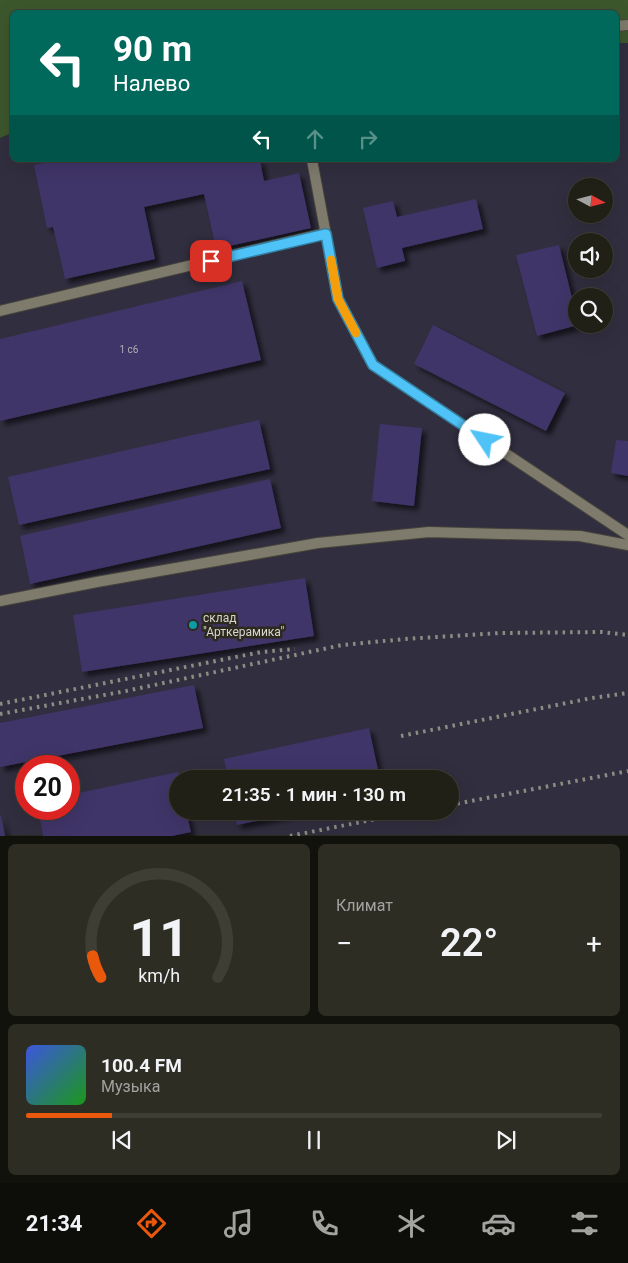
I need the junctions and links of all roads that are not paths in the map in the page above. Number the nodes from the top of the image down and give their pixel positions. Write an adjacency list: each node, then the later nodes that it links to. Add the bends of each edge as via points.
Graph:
1 (312, 162): 2 (lane)
2 (326, 234): 3 (lane); 4 (lane, via 338,299 373,365)
3 (0, 311)
4 (628, 535)
5 (628, 545): 6 (lane, via 580,536 429,532 318,543)
6 (0, 601)

